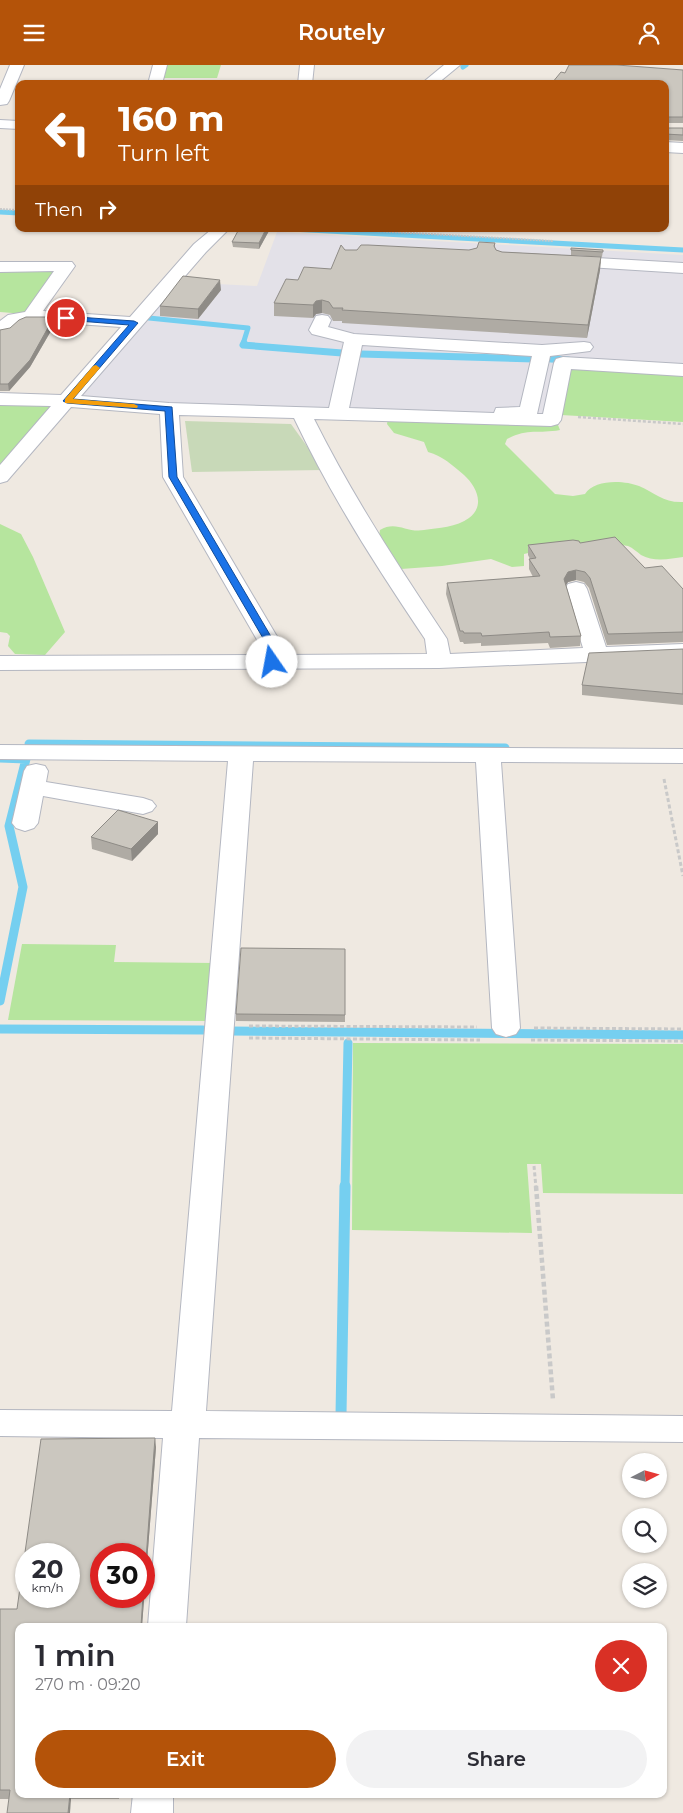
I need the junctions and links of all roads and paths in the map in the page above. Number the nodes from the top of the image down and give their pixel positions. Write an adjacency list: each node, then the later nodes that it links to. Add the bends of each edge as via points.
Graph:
1 (17, 65): 8 (street)
2 (160, 65): 5 (street)
3 (307, 65): 6 (street)
4 (453, 65): 7 (street)
5 (156, 80)
6 (305, 80)
7 (433, 80)
8 (1, 101): 9 (street)
9 (15, 102)
10 (0, 124): 11 (street)
11 (15, 125)
12 (669, 147): 13 (street)
13 (683, 148)
14 (0, 209): 15 (path)
15 (15, 210)
16 (218, 232): 24 (street)
17 (395, 232): 18 (path)
18 (556, 241)
19 (543, 260): 21 (street)
20 (0, 267): 22 (street, via 66,266)
21 (683, 268)
22 (31, 316): 24 (street); 25 (street, via 14,319)
23 (322, 320): 26 (street, via 318,330)
24 (134, 323): 31 (street)
25 (0, 329)
26 (354, 339): 28 (street); 33 (street)
27 (598, 347): 28 (street)
28 (542, 351): 33 (street, via 528,413)
29 (683, 370): 35 (street, via 563,363)
30 (0, 399): 31 (street)
31 (67, 401): 32 (street); 37 (street)
32 (169, 409): 34 (street); 42 (street, via 173,477 271,645)
33 (339, 410): 34 (street); 35 (street, via 551,420)
34 (302, 413): 41 (street, via 330,471 373,545 436,639)
35 (552, 416): 36 (path)
36 (683, 424)
37 (0, 477)
38 (576, 589): 40 (street)
39 (683, 651): 40 (street)
40 (597, 655): 41 (street)
41 (439, 661): 42 (street)
42 (272, 662): 43 (street)
43 (0, 663)
44 (0, 752): 45 (street)
45 (40, 752): 46 (street); 49 (street)
46 (241, 753): 47 (street); 54 (street)
47 (488, 755): 48 (street); 55 (street)
48 (671, 756): 52 (path)
49 (32, 787): 50 (street); 51 (street)
50 (142, 806)
51 (24, 823)
52 (683, 876)
53 (683, 1029): 55 (path)
54 (219, 1032): 55 (path); 55 (path); 59 (street)
55 (505, 1036): 56 (path)
56 (683, 1041)
57 (534, 1167): 60 (path)
58 (0, 1423): 59 (street)
59 (185, 1424): 60 (street); 62 (street)
60 (555, 1428): 61 (street)
61 (683, 1429)
62 (166, 1623)
63 (153, 1798): 64 (street)
64 (152, 1813)

